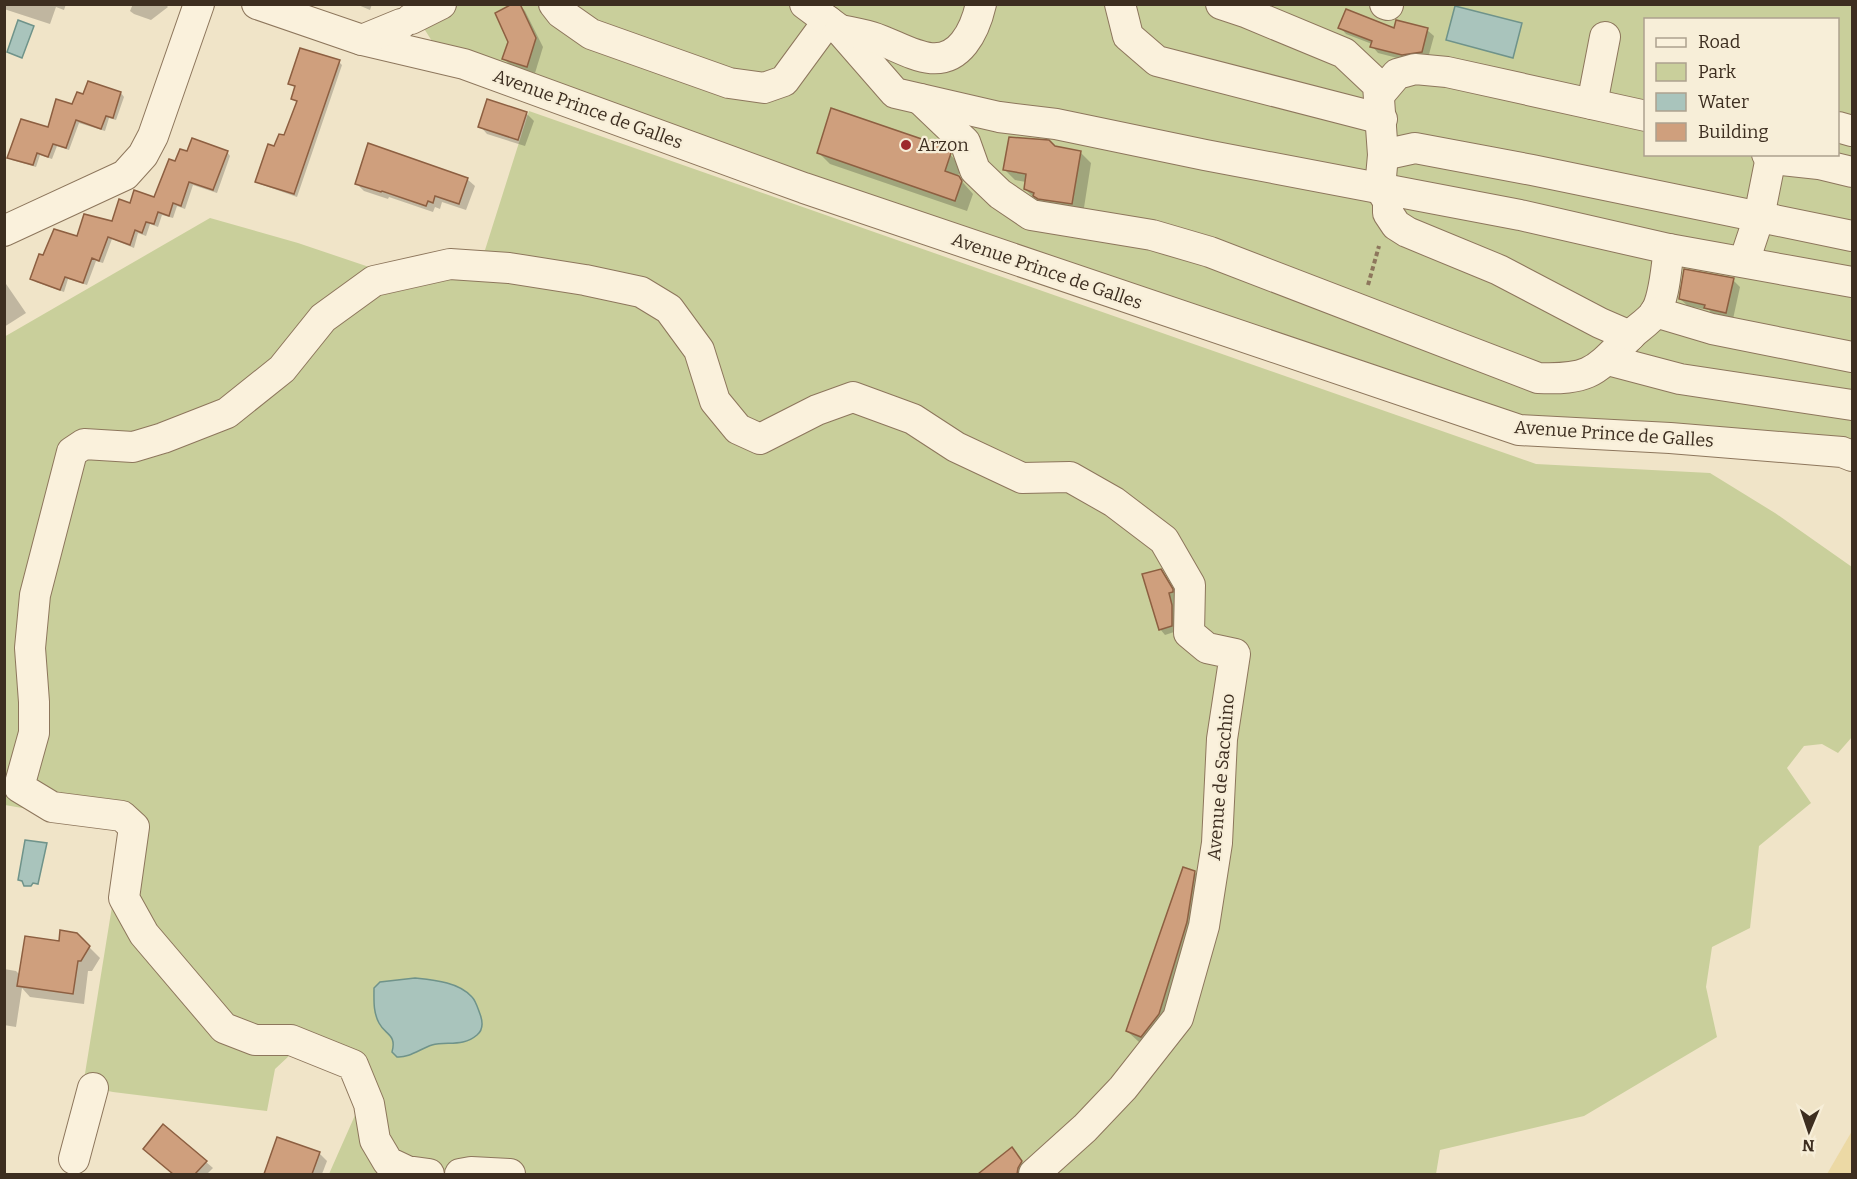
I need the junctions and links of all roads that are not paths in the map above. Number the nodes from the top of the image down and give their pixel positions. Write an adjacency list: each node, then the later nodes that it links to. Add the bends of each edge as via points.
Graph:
1 (199, 4): 22 (street, via 143,155 125,175)
2 (257, 4): 10 (street, Avenue Prince de Galles)
3 (441, 4): 10 (street)
4 (554, 4): 8 (street, via 561,14 591,34 729,83 764,88 784,81)
5 (981, 4): 8 (street, via 968,38 945,59 932,59)
6 (1120, 4): 13 (street, via 1128,36 1157,61)
7 (1221, 4): 13 (street, via 1344,53 1378,85)
8 (825, 19): 11 (street, via 895,93)
9 (1605, 37): 12 (street)
10 (362, 40): 32 (street, Avenue Prince de Galles, via 464,64 804,188 1519,430 1670,438)
11 (920, 98): 15 (street); 16 (street)
12 (1592, 104): 13 (street, via 1447,72 1415,69 1397,74); 14 (street)
13 (1381, 106): 17 (street)
14 (1644, 116)
15 (1004, 117): 16 (street); 20 (street, via 1204,155)
16 (965, 142): 30 (street, via 975,170 1000,195 1031,215 1152,235 1210,252 1538,378 1587,375)
17 (1383, 155): 20 (street); 21 (street, via 1415,148)
18 (1777, 156): 19 (street); 21 (street)
19 (1852, 172)
20 (1384, 201): 24 (street, via 1520,215); 28 (street, via 1396,225 1407,232 1499,270)
21 (1758, 217): 23 (street); 25 (street)
22 (4, 231)
23 (1852, 236)
24 (1669, 249): 25 (street); 27 (street, via 1664,286)
25 (1744, 262): 26 (street)
26 (1852, 282)
27 (1655, 312): 28 (street); 29 (street, via 1712,329)
28 (1630, 336): 30 (street)
29 (1852, 357)
30 (1608, 360): 31 (street, via 1680,379)
31 (1852, 405)
32 (1852, 456)
33 (12, 783): 36 (street, Avenue de Sacchino, via 52,807 122,816 134,827 124,898 144,934 224,1028 255,1040 291,1040 353,1065 369,1104 375,1140 388,1162 407,1171); 39 (street, Avenue de Sacchino, via 34,733 30,648 35,595 72,452 84,444 133,447 227,413 282,369 323,318 374,281 450,264 509,268 641,292 669,309 699,350 715,401 738,429 759,439 853,397 913,419 956,447 1022,478 1070,477 1114,502 1164,540 1190,585 1189,633 1207,648 1235,654 1221,739 1217,843 1204,926 1178,1018 1123,1088)
34 (93, 1088): 35 (street)
35 (74, 1159)
36 (429, 1174)
37 (460, 1174): 38 (street)
38 (510, 1174)
39 (1034, 1174)

